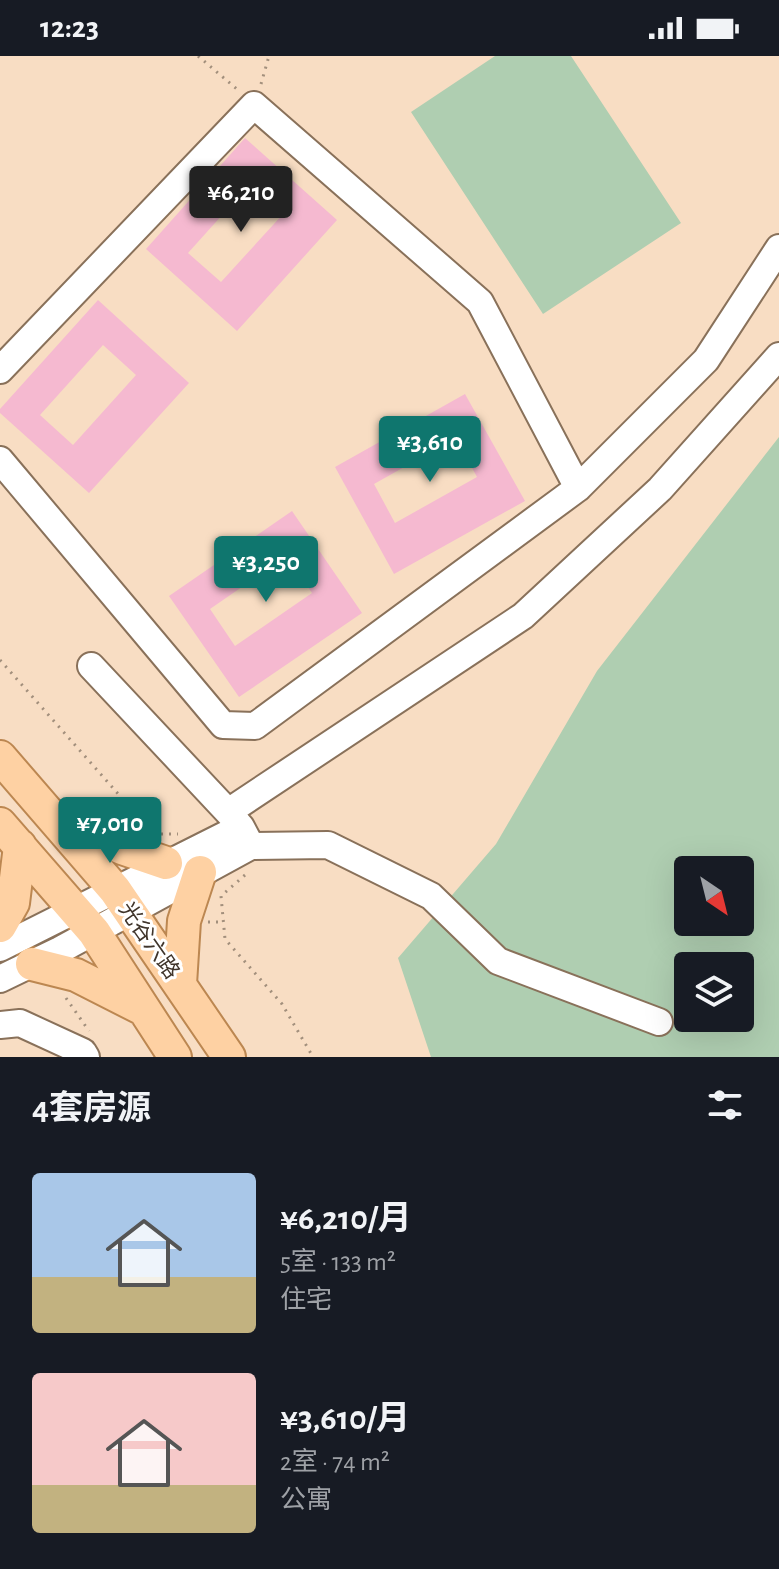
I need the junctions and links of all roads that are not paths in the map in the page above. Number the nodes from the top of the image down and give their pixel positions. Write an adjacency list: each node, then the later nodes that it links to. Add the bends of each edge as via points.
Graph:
1 (779, 248): 5 (street, via 706,360)
2 (779, 356): 9 (street, via 660,489 523,616)
3 (0, 370): 5 (street, via 254,105 480,302)
4 (0, 460): 5 (street, via 223,725 255,726)
5 (578, 488)
6 (91, 666): 9 (street)
7 (0, 757): 8 (main road, 光谷六路)
8 (54, 819): 11 (main road); 13 (main road, 光谷六路)
9 (240, 828): 11 (street); 12 (street); 21 (street, via 328,845 431,896 498,961)
10 (10, 835): 14 (main road, 光谷六路); 15 (main road, via 13,903)
11 (166, 863): 13 (street)
12 (200, 872): 13 (street); 19 (main road, via 184,921)
13 (123, 900): 14 (street); 19 (main road, 光谷六路)
14 (85, 921): 16 (street); 17 (street); 20 (main road, 光谷六路)
15 (0, 926)
16 (0, 948)
17 (32, 964): 18 (street); 20 (main road, via 76,975)
18 (0, 979)
19 (180, 984): 25 (main road, 光谷六路)
20 (146, 1010): 24 (main road, 光谷六路)
21 (659, 1022)
22 (0, 1025): 23 (street, via 20,1023 83,1052)
23 (88, 1045)
24 (175, 1057)
25 (229, 1057)

